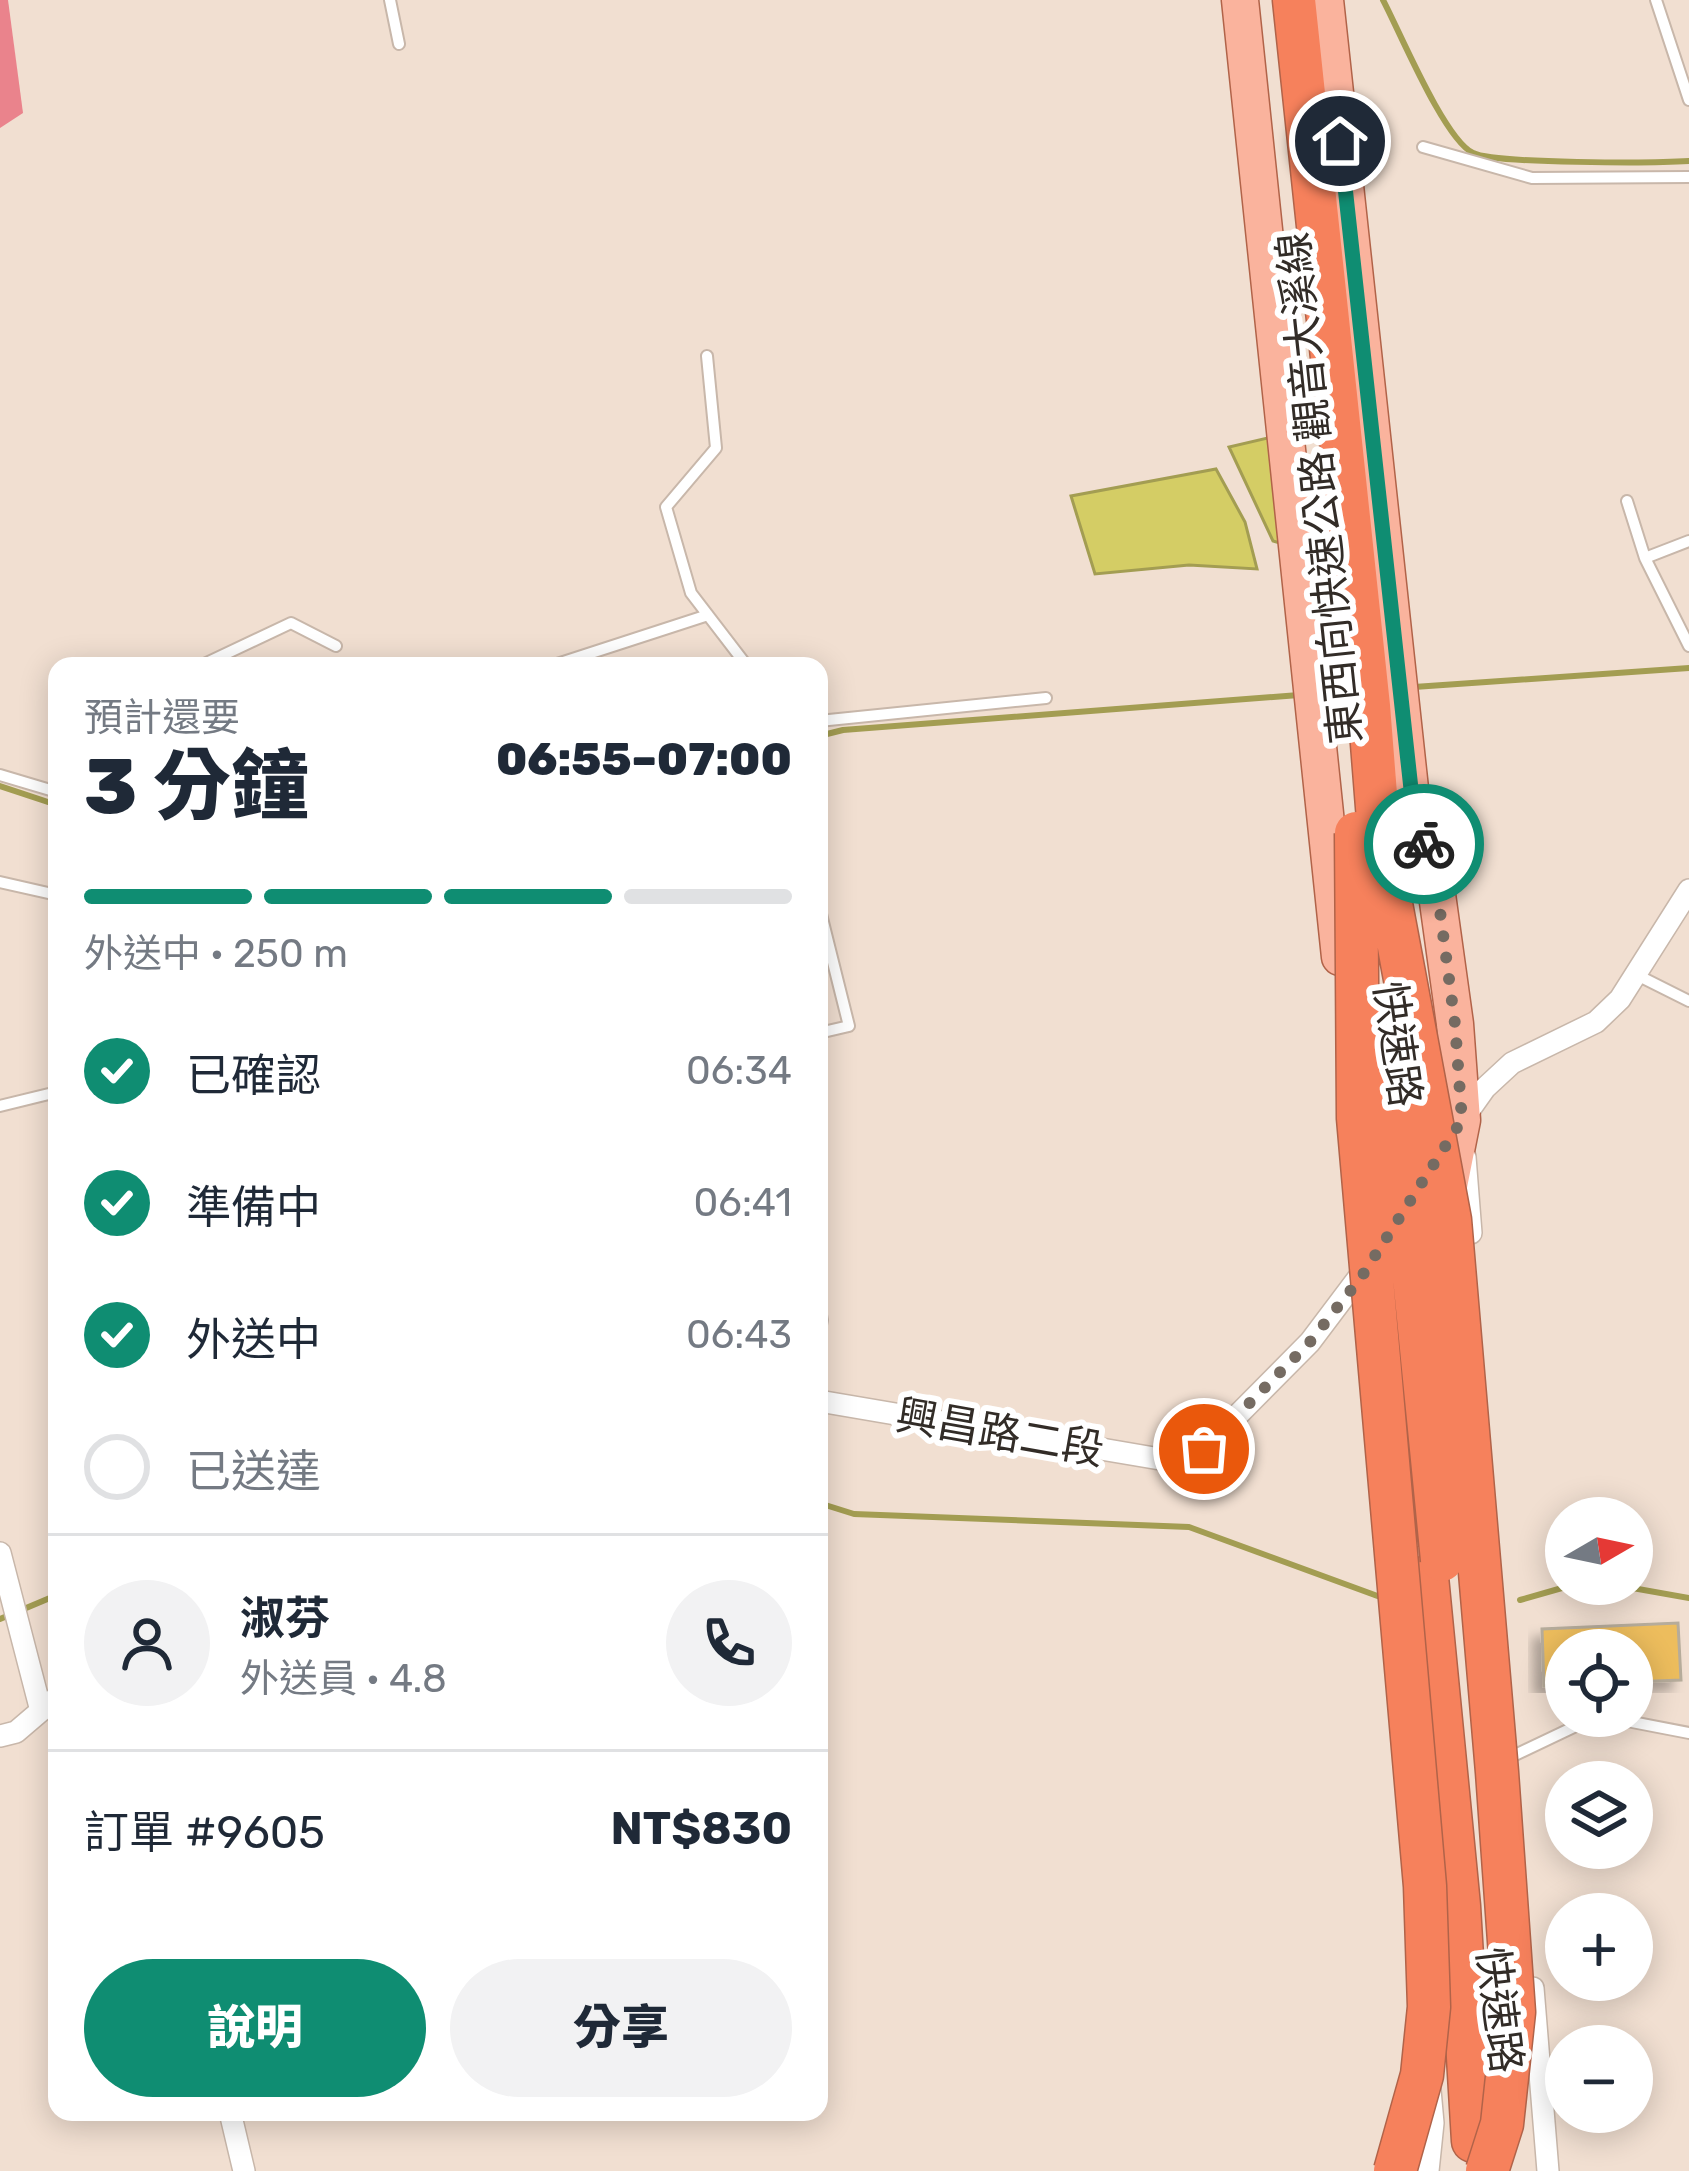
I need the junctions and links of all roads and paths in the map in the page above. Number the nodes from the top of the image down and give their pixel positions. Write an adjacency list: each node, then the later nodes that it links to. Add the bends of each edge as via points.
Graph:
1 (390, 0): 7 (lane)
2 (1240, 0): 36 (main road, 快速路, via 1364,1120)
3 (1266, 0): 25 (highway, 東西向快速公路 觀音大溪線)
4 (1294, 0): 25 (highway, 東西向快速公路 觀音大溪線, via 1369,706)
5 (1325, 0): 35 (main road, 快速路, via 1412,798 1434,874)
6 (1656, 0): 8 (lane)
7 (399, 44)
8 (1689, 100)
9 (1423, 147): 10 (lane, via 1532,178)
10 (1689, 177)
11 (707, 356): 15 (lane, via 716,448 665,507 691,593)
12 (1627, 501): 14 (lane)
13 (1689, 541): 14 (lane)
14 (1645, 558): 17 (lane)
15 (708, 615): 19 (lane); 20 (lane)
16 (336, 646): 18 (lane, via 290,623)
17 (1689, 646)
18 (219, 657)
19 (579, 657)
20 (739, 657)
21 (1046, 698): 22 (lane)
22 (828, 720)
23 (0, 775): 24 (lane)
24 (48, 789)
25 (1368, 839): 39 (highway, bridge); 51 (highway, bridge, via 1450,1220 1514,2012 1502,2124); 53 (highway, bridge, via 1358,1118 1429,2007 1422,2075)
26 (0, 882): 28 (lane)
27 (1689, 890): 30 (street)
28 (48, 893)
29 (828, 942): 32 (lane, via 849,1026)
30 (1636, 974): 31 (lane); 35 (street, via 1596,1022 1512,1063)
31 (1689, 1001)
32 (828, 1031)
33 (48, 1094): 34 (lane)
34 (0, 1106)
35 (1462, 1120): 36 (street); 47 (street, 快速路); 48 (main road, 快速路, via 1444,1213 1445,1311)
36 (1369, 1263): 37 (street, 興昌路二段, via 1310,1342 1204,1449 1184,1458); 51 (main road, 快速路, via 1452,2006); 54 (street, 快速路, via 1433,2123)
37 (828, 1403)
38 (0, 1552): 40 (street)
39 (1434, 1569): 49 (highway); 51 (highway)
40 (11, 1610): 41 (street)
41 (48, 1702)
42 (48, 1705): 45 (street)
43 (1653, 1726): 44 (lane)
44 (1689, 1733)
45 (0, 1736)
46 (1568, 1737): 47 (lane)
47 (1515, 1773): 48 (main road); 55 (street, 快速路)
48 (1490, 1864): 49 (main road, 快速路)
49 (1492, 2043): 51 (main road, 快速路)
50 (232, 2121): 52 (street)
51 (1484, 2164)
52 (244, 2171)
53 (1394, 2171)
54 (1428, 2171)
55 (1548, 2171)

